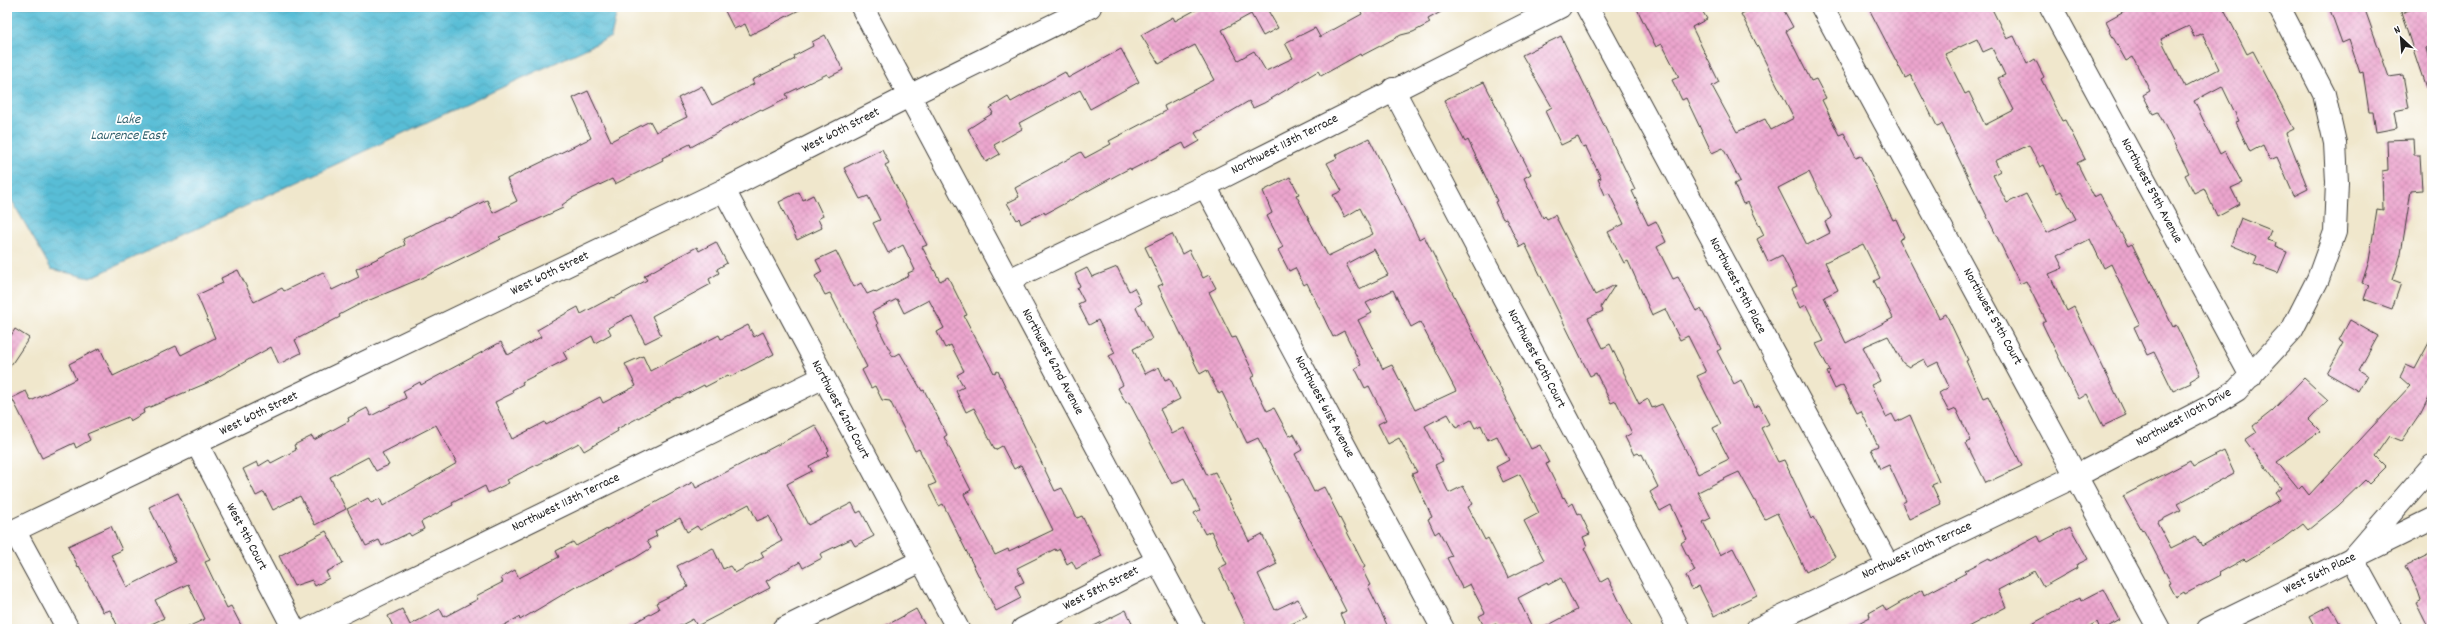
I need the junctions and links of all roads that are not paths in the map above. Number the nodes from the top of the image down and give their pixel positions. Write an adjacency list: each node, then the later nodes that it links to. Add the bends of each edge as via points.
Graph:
1 (862, 7): 9 (street, Northwest 62nd Avenue)
2 (1090, 7): 9 (street, West 60th Street)
3 (1560, 7): 8 (street, Northwest 113th Terrace)
4 (1587, 7): 23 (street, Northwest 59th Place)
5 (1822, 7): 17 (street, Northwest 59th Court)
6 (2051, 7): 13 (street, Northwest 59th Avenue)
7 (2279, 7): 13 (street, Northwest 110th Drive, via 2324,94 2335,143 2335,232 2318,279 2292,330)
8 (1393, 89): 10 (street, Northwest 113th Terrace); 32 (street, Northwest 60th Court)
9 (909, 96): 11 (street, West 60th Street); 12 (street, Northwest 62nd Avenue)
10 (1205, 186): 12 (street, Northwest 113th Terrace); 31 (street, Northwest 61st Avenue)
11 (724, 190): 14 (street, Northwest 62nd Court); 15 (street, West 60th Street)
12 (1008, 280): 22 (street, Northwest 62nd Avenue)
13 (2251, 376): 17 (street, Northwest 110th Drive, via 2237,390 2211,406)
14 (822, 378): 21 (street, Northwest 62nd Court); 26 (street, Northwest 113th Terrace)
15 (197, 444): 19 (street, West 60th Street); 25 (street, West 9th Court)
16 (2432, 466): 20 (street)
17 (2078, 475): 23 (street, Northwest 110th Terrace); 34 (street, Northwest 59th Court)
18 (2432, 519): 20 (street, West 56th Place)
19 (10, 532): 24 (street)
20 (2352, 558): 35 (street, West 56th Place); 36 (street)
21 (921, 561): 27 (street); 28 (street, Northwest 62nd Court)
22 (1157, 561): 29 (street, West 58th Street); 30 (street, Northwest 62nd Avenue)
23 (1888, 565): 33 (street, Northwest 110th Terrace)
24 (68, 629)
25 (294, 629)
26 (309, 629)
27 (783, 629)
28 (958, 629)
29 (1023, 629)
30 (1194, 629)
31 (1443, 629)
32 (1679, 629)
33 (1757, 629)
34 (2159, 629)
35 (2208, 629)
36 (2391, 629)

